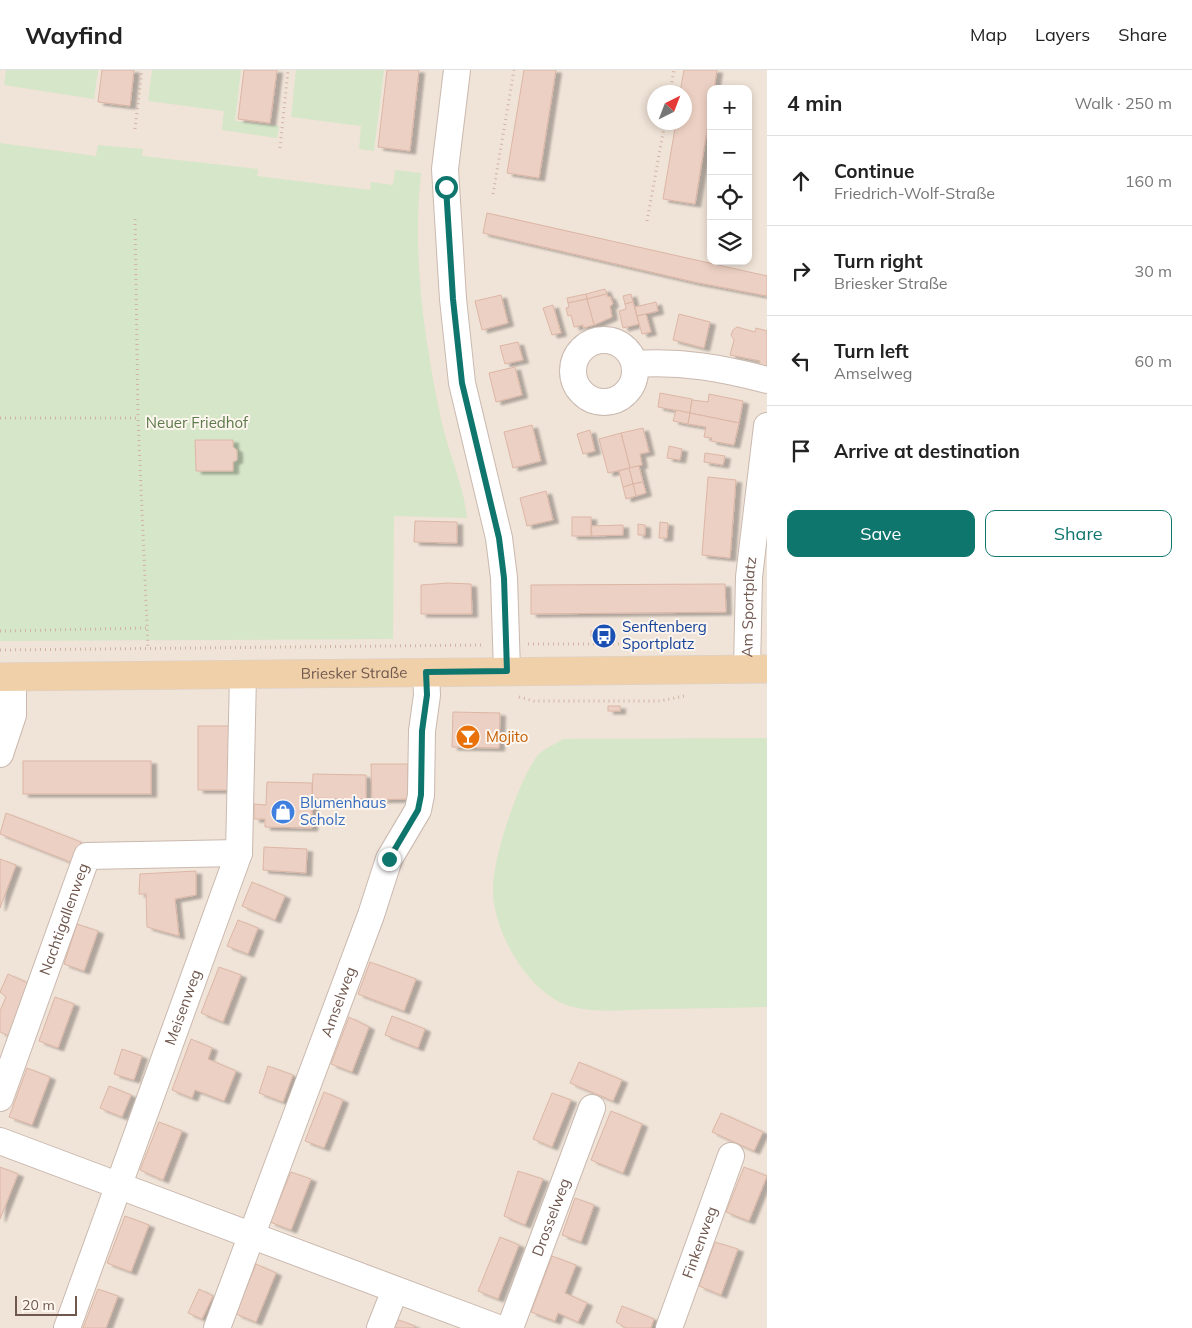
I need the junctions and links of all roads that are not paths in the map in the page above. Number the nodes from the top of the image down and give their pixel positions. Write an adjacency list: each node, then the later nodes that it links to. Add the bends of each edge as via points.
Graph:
1 (457, 70): 6 (street, via 445,169 453,299 462,383 499,538 504,578)
2 (635, 364): 3 (street, via 671,362 729,370)
3 (767, 380)
4 (767, 426): 5 (street, Am Sportplatz, via 749,577)
5 (757, 669): 6 (main road, Briesker Straße)
6 (507, 671): 7 (main road, Briesker Straße)
7 (426, 672): 8 (main road, Briesker Straße); 17 (street, Amselweg, via 418,810 389,859)
8 (244, 675): 9 (main road, Briesker Straße); 11 (street, Meisenweg)
9 (6, 677): 10 (street, via 13,715)
10 (0, 754)
11 (239, 853): 12 (street, Nachtigallenweg, via 87,856); 16 (street, Meisenweg)
12 (0, 1098)
13 (592, 1108): 23 (street, Drosselweg)
14 (0, 1141): 16 (street)
15 (731, 1156): 24 (street, Finkenweg)
16 (119, 1187): 17 (street); 19 (street, Meisenweg)
17 (251, 1237): 18 (street); 20 (street, Amselweg)
18 (395, 1290): 21 (street); 22 (street)
19 (67, 1328)
20 (217, 1328)
21 (380, 1328)
22 (498, 1328)
23 (510, 1328)
24 (669, 1328)

